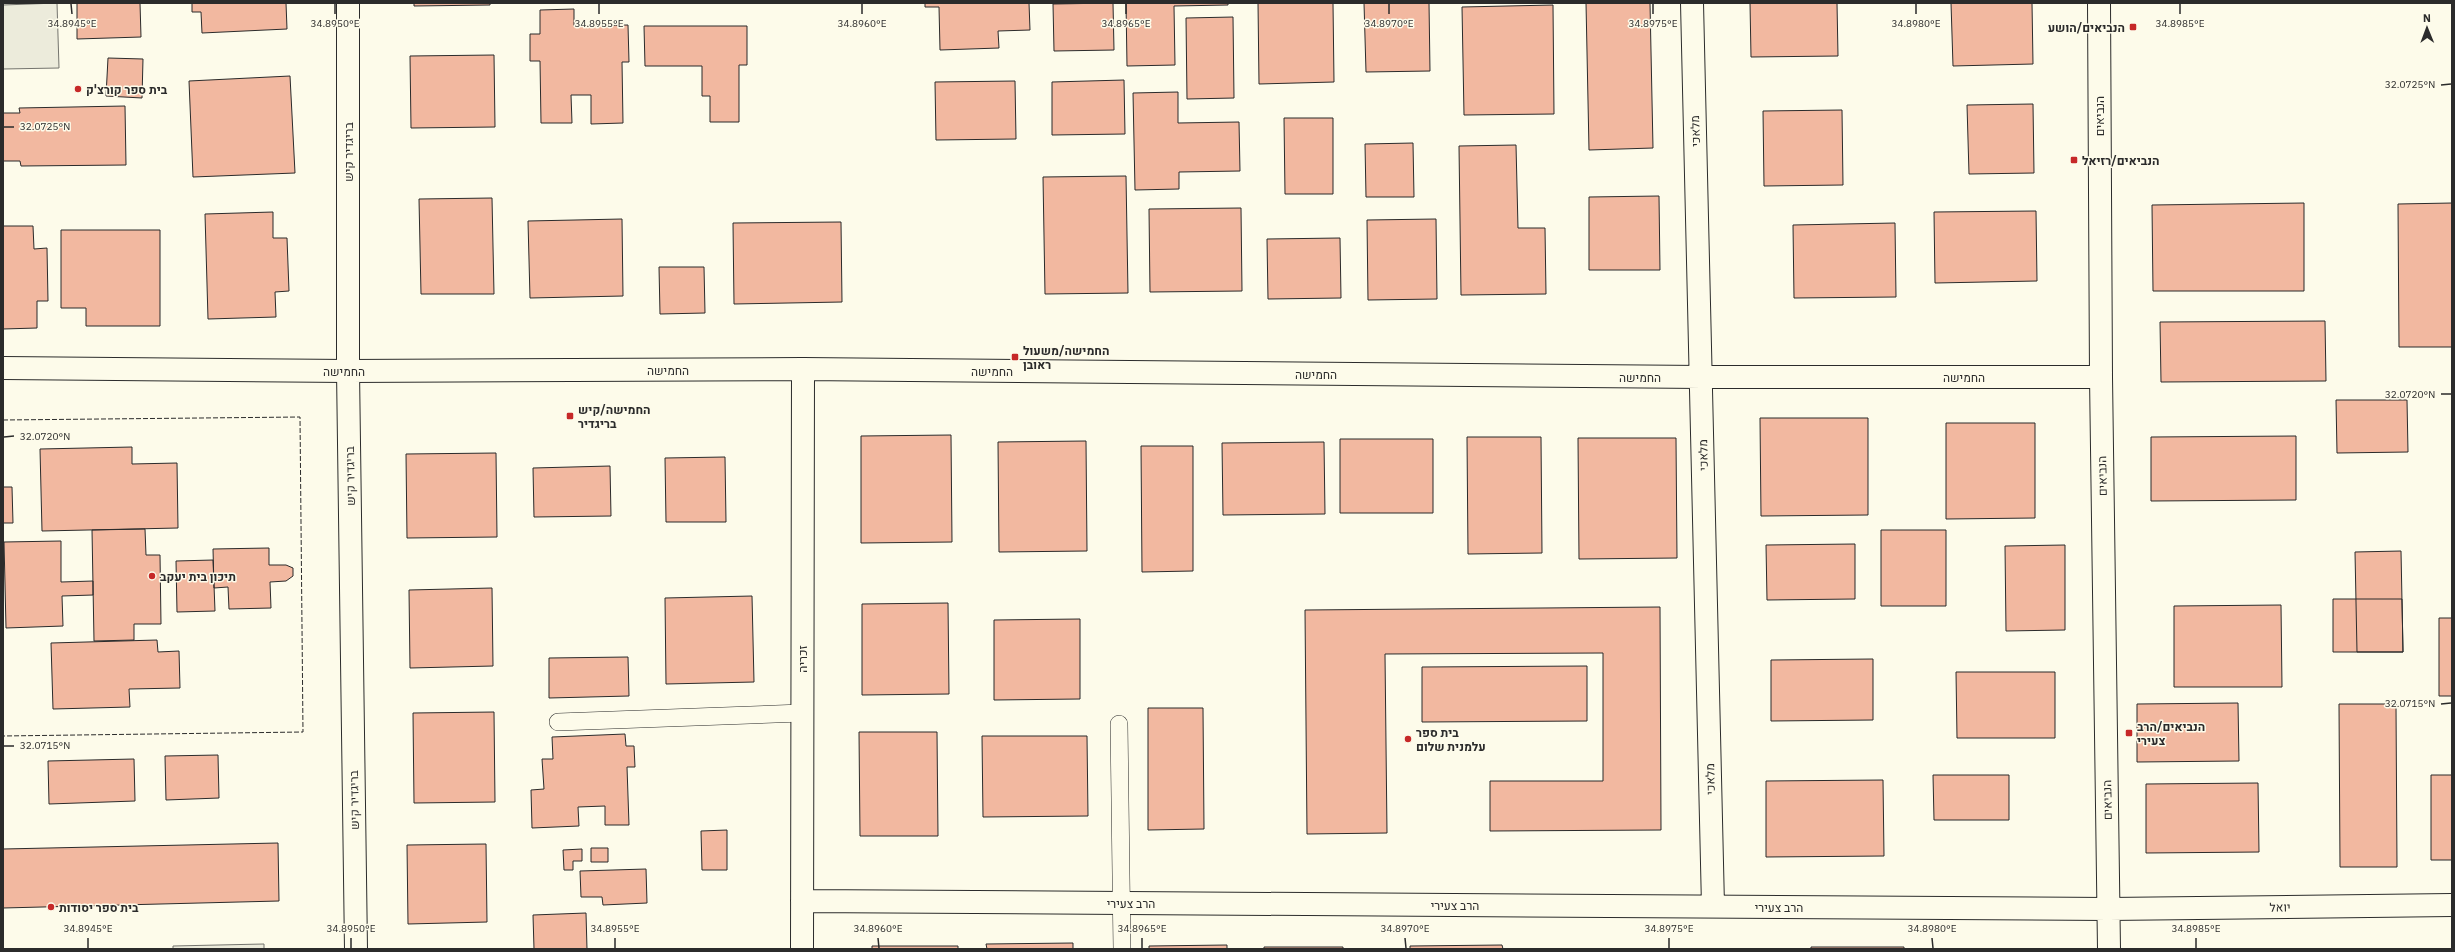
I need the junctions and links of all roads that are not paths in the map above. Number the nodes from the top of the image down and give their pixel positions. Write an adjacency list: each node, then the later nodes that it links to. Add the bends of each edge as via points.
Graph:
1 (348, 3): 6 (street, בריגדיר קיש)
2 (1692, 3): 8 (street, מלאכי)
3 (2099, 3): 7 (street, הנביאים)
4 (3, 368): 6 (street, החמישה)
5 (802, 370): 6 (street, החמישה); 8 (street, החמישה); 9 (street, זכריה)
6 (348, 371): 17 (street, בריגדיר קיש)
7 (2101, 376): 8 (street, החמישה); 16 (street, הנביאים)
8 (1702, 377): 15 (street, מלאכי)
9 (802, 713): 10 (lane); 12 (street, זכריה)
10 (558, 722)
11 (1119, 724): 13 (lane)
12 (802, 901): 13 (street, הרב צעירי); 18 (street, זכריה)
13 (1121, 903): 15 (street, הרב צעירי); 19 (lane)
14 (2452, 905): 16 (street, יואל)
15 (1713, 906): 16 (street, הרב צעירי)
16 (2108, 909): 20 (street, הנביאים)
17 (356, 949)
18 (802, 949)
19 (1122, 949)
20 (2109, 949)

